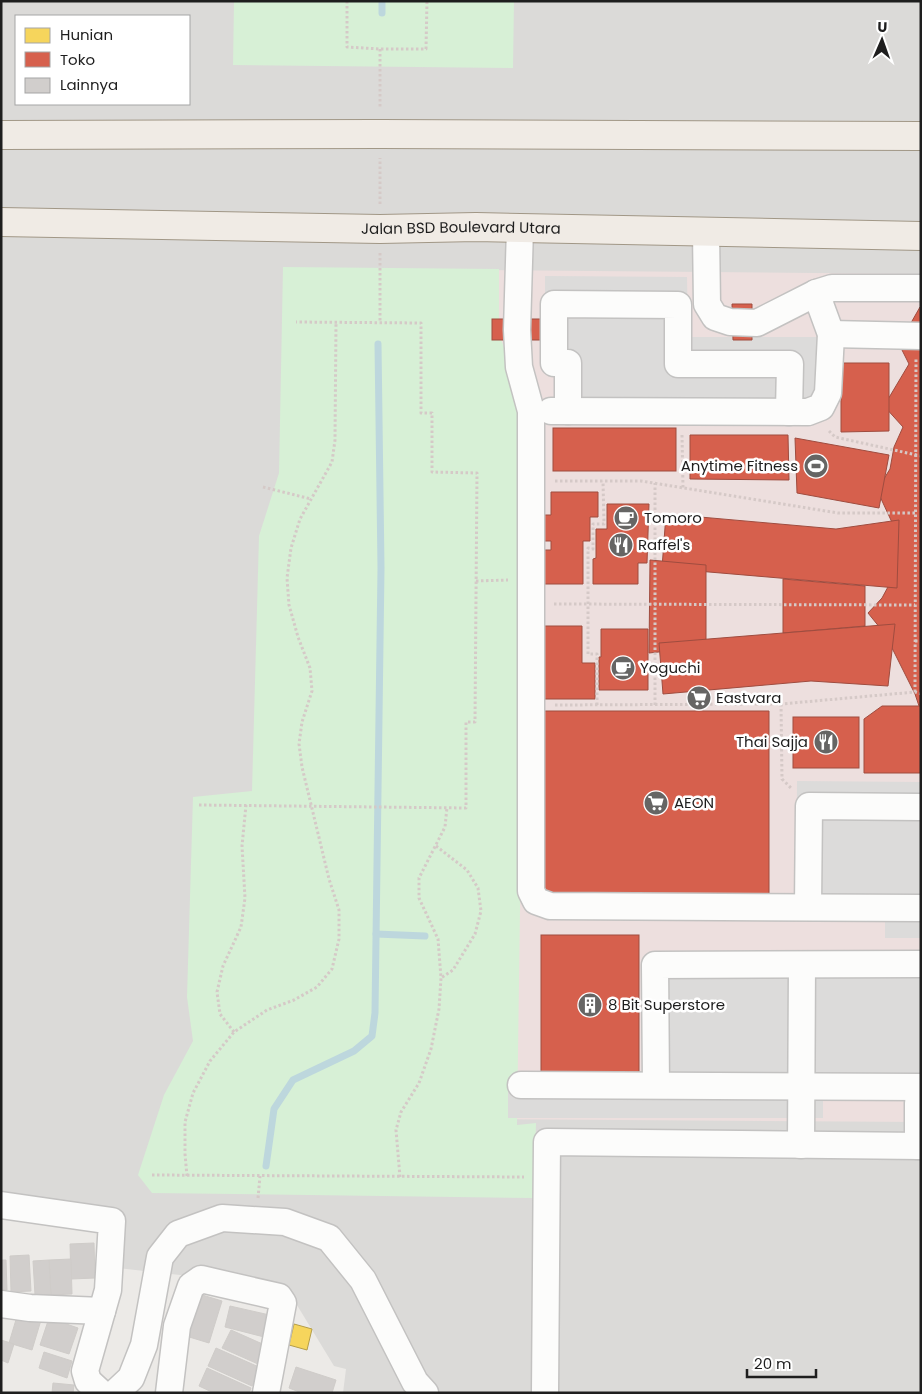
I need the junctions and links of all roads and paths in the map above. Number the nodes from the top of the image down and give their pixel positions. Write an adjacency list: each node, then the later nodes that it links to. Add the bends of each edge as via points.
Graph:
1 (347, 1): 3 (path, via 347,47)
2 (427, 1): 3 (path, via 426,49)
3 (380, 49): 4 (path)
4 (380, 134): 5 (main road); 6 (main road); 9 (path)
5 (1, 135)
6 (921, 136)
7 (1, 222): 9 (main road, Jalan BSD Boulevard Utara)
8 (520, 228): 9 (main road, Jalan BSD Boulevard Utara); 10 (main road, Jalan BSD Boulevard Utara); 19 (street, via 519,367)
9 (380, 229): 16 (path)
10 (706, 232): 11 (main road, Jalan BSD Boulevard Utara); 13 (street, via 707,304 715,317 730,322 757,323)
11 (921, 236)
12 (921, 288): 13 (street, via 832,288)
13 (816, 293): 17 (street)
14 (296, 322): 15 (path)
15 (336, 322): 16 (path); 30 (path, via 332,462)
16 (380, 322): 34 (path, via 421,323 421,413 432,413 432,472 477,473)
17 (831, 334): 18 (street); 22 (street, via 828,393 821,407)
18 (918, 336): 23 (path)
19 (531, 411): 20 (street); 26 (street)
20 (568, 411): 21 (street); 22 (street, via 568,363 554,363 554,304 678,305 678,364 790,364)
21 (682, 412): 22 (street); 29 (path)
22 (799, 412): 23 (path, via 835,437)
23 (915, 456): 24 (path); 31 (path)
24 (921, 456)
25 (603, 481): 26 (path); 27 (path); 36 (path, via 604,524 593,524 593,548 588,548)
26 (531, 482): 35 (street)
27 (655, 483): 29 (path); 37 (path)
28 (263, 487): 30 (path)
29 (683, 488): 31 (path, via 838,513)
30 (311, 499): 49 (path, via 300,519 291,548 287,578 289,605 310,668 312,691 299,744)
31 (915, 513): 32 (path)
32 (915, 550): 33 (path); 38 (path)
33 (921, 550)
34 (476, 581): 35 (path); 51 (path, via 475,722 466,722 466,808)
35 (531, 592): 36 (path); 44 (street)
36 (588, 604): 37 (path); 45 (path, via 588,654 597,654)
37 (655, 605): 38 (path); 46 (path)
38 (915, 606): 39 (path)
39 (915, 641): 40 (path); 41 (path)
40 (921, 641)
41 (915, 692): 42 (path); 43 (path)
42 (921, 694)
43 (781, 704): 46 (path); 50 (path, via 782,779)
44 (531, 705): 45 (path); 54 (street, via 531,891 536,901 550,906)
45 (597, 705): 46 (path)
46 (655, 705)
47 (199, 805): 48 (path)
48 (246, 805): 49 (path); 59 (path, via 242,846 245,898 241,926 223,966 217,992 220,1014)
49 (312, 806): 51 (path); 59 (path, via 339,910 339,939 332,969 317,987 267,1010)
50 (809, 806): 52 (street); 54 (street)
51 (447, 807): 53 (path, via 444,827)
52 (921, 807)
53 (436, 845): 58 (path, via 419,878 419,898 438,939); 58 (path, via 467,870 478,888 481,911 475,934 453,970)
54 (808, 906): 55 (street)
55 (921, 908)
56 (921, 964): 57 (street)
57 (802, 965): 61 (street, via 655,965); 62 (street)
58 (441, 978): 68 (path, via 431,1049 419,1083 401,1112 396,1130)
59 (234, 1032): 67 (path, via 210,1061 193,1093 185,1122)
60 (521, 1085): 61 (street)
61 (656, 1085): 62 (street)
62 (801, 1086): 63 (street); 64 (street)
63 (919, 1095): 65 (street)
64 (801, 1145): 65 (street); 69 (street, via 547,1142)
65 (919, 1146)
66 (152, 1175): 67 (path)
67 (187, 1176): 68 (path)
68 (400, 1177): 69 (path)
69 (547, 1178): 78 (street)
70 (1, 1205): 72 (street, via 112,1221 108,1290)
71 (1, 1304): 72 (street)
72 (102, 1311): 73 (street, via 84,1371 88,1381)
73 (102, 1393)
74 (115, 1393): 77 (street, via 131,1378 144,1345 160,1256 178,1234 222,1218 285,1222 329,1238 363,1280 415,1382)
75 (169, 1393): 76 (street, via 178,1326 191,1286 201,1279 279,1297 283,1303)
76 (266, 1393)
77 (425, 1393)
78 (545, 1393)

